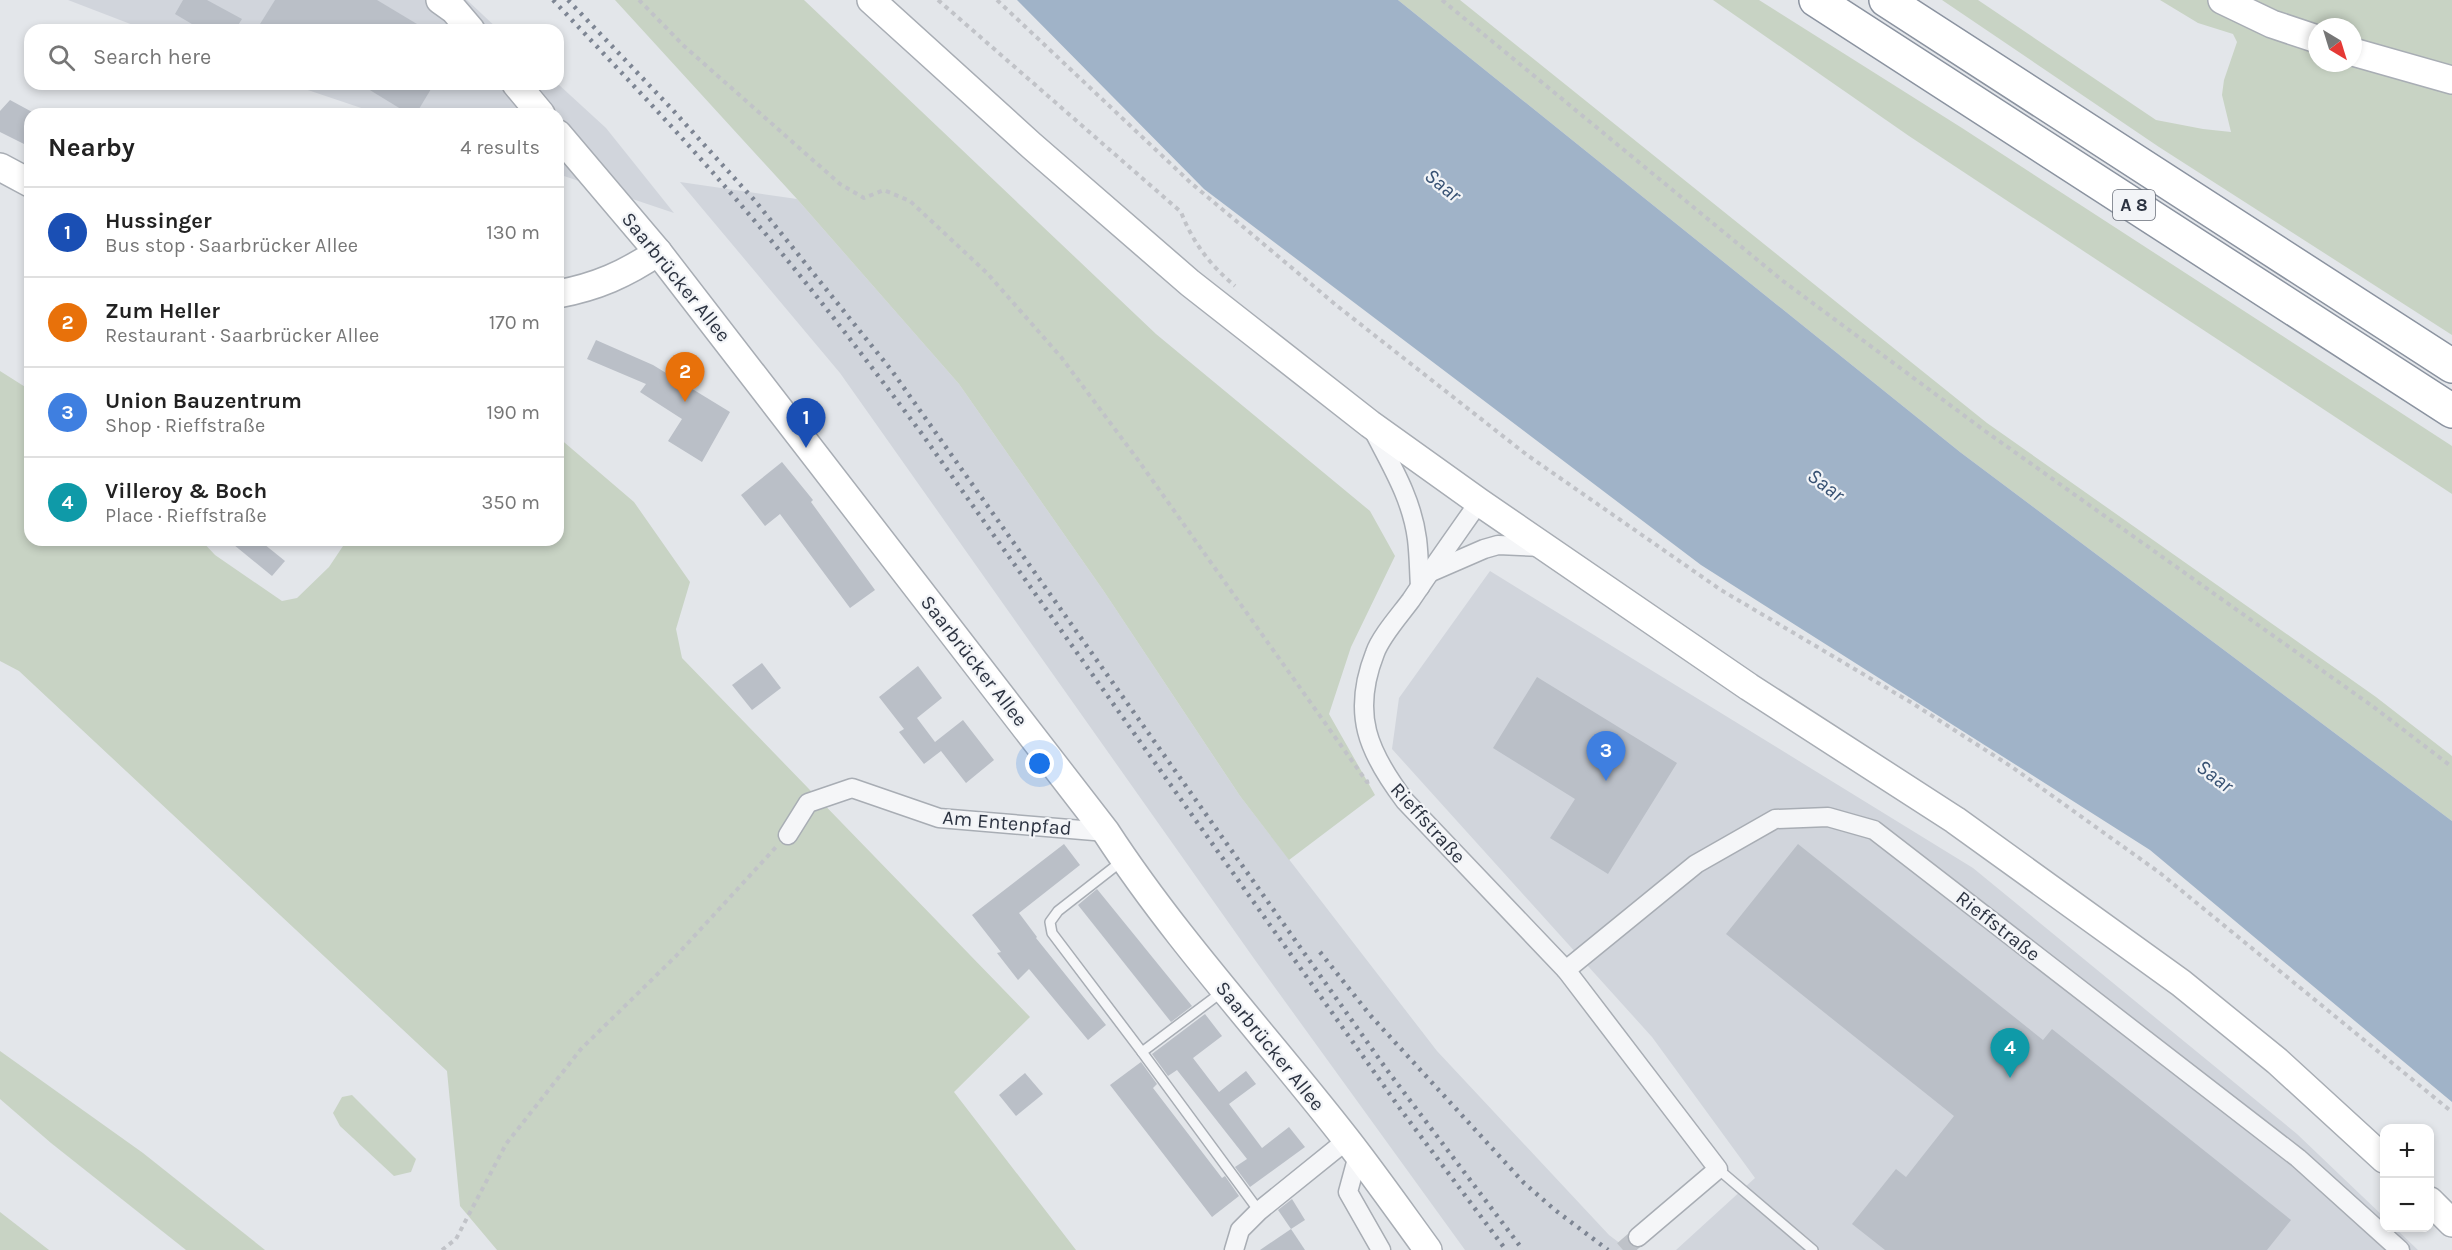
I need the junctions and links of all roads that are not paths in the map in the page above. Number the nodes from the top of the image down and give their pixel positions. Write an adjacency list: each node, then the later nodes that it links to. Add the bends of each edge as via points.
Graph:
1 (440, 0): 6 (main road)
2 (871, 0): 19 (main road, via 1190,283)
3 (1816, 0): 18 (highway, A 8)
4 (1886, 0): 17 (highway, A 8)
5 (2222, 0): 7 (main road)
6 (466, 24)
7 (2308, 36)
8 (2362, 55): 9 (main road)
9 (2452, 80)
10 (521, 90): 11 (main road)
11 (536, 108)
12 (564, 141): 15 (main road, Saarbrücker Allee)
13 (0, 167): 14 (main road)
14 (24, 180)
15 (658, 252): 16 (main road, via 615,278); 23 (main road, Saarbrücker Allee)
16 (564, 293)
17 (2452, 366)
18 (2452, 411)
19 (1370, 424): 20 (main road); 22 (street, via 1410,510)
20 (1479, 502): 21 (main road); 22 (street, Rieffstraße)
21 (1544, 547): 22 (street, via 1498,545); 30 (main road, via 1749,687 1955,820 2181,983 2277,1061)
22 (1425, 580): 26 (street, Rieffstraße, via 1375,651 1363,697 1363,718 1369,738 1387,777 1405,801)
23 (1106, 832): 24 (street, Am Entenpfad, via 939,818 852,788 808,803); 25 (main road, Saarbrücker Allee)
24 (788, 835)
25 (1124, 860): 27 (main road, Saarbrücker Allee); 28 (lane, via 1058,911 1050,922 1052,933)
26 (1566, 970): 31 (street, Rieffstraße); 40 (street, Rieffstraße, via 1696,864 1775,819 1828,817 1874,830 2298,1158)
27 (1224, 991): 28 (lane); 29 (main road, Saarbrücker Allee)
28 (1142, 1052): 33 (lane)
29 (1353, 1148): 33 (street); 37 (street, via 1348,1192); 38 (main road, Saarbrücker Allee)
30 (2380, 1154)
31 (1718, 1168): 35 (street); 39 (lane, Rieffstraße)
32 (2434, 1205): 34 (main road)
33 (1258, 1211): 36 (street, via 1240,1230)
34 (2452, 1223)
35 (1638, 1237)
36 (1234, 1250)
37 (1381, 1250)
38 (1428, 1250)
39 (1813, 1250)
40 (2400, 1250)

